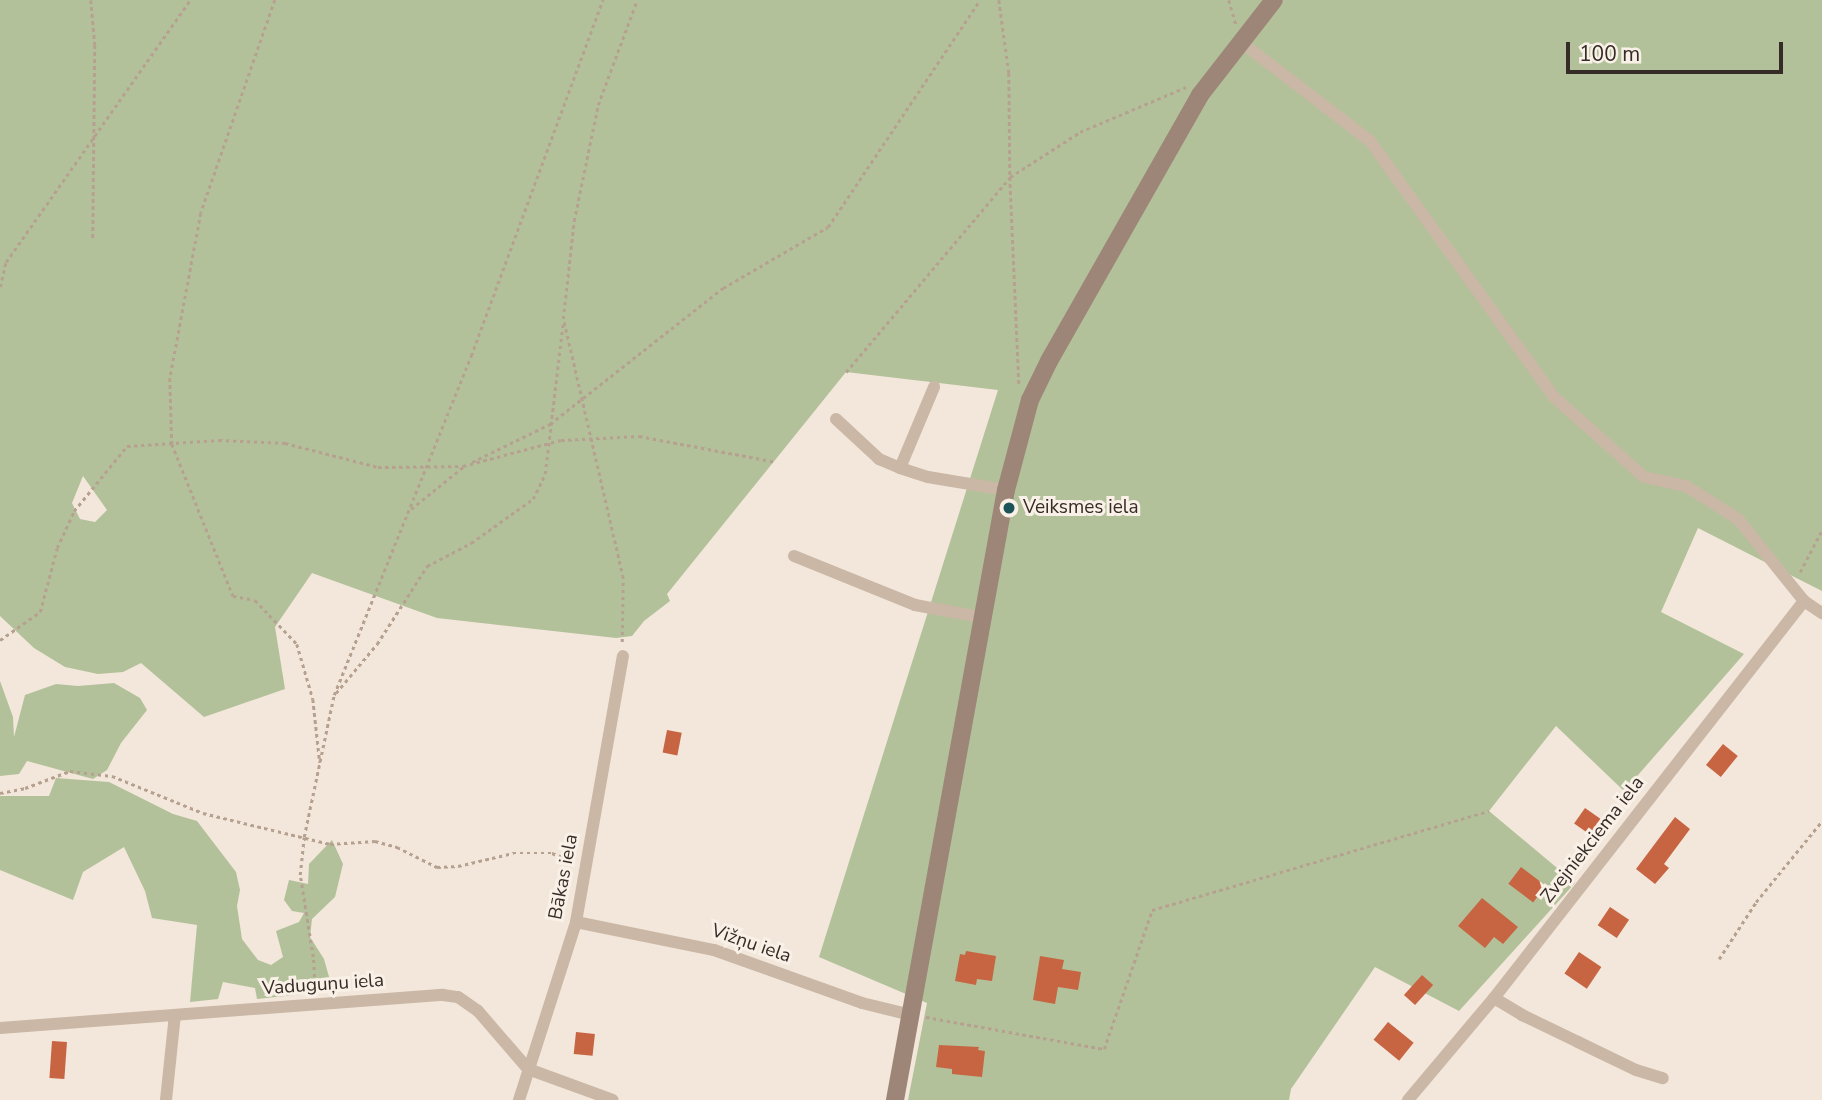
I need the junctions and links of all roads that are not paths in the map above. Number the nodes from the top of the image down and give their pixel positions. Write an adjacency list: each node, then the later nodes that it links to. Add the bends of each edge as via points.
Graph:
1 (1274, 0): 2 (main road)
2 (1241, 42): 6 (main road, via 1200,95 1036,385); 8 (street, via 1370,141 1554,397 1644,477 1686,486 1738,519)
3 (934, 387): 5 (street)
4 (836, 419): 5 (street, via 878,459)
5 (900, 468): 6 (street)
6 (1006, 490): 10 (main road)
7 (794, 556): 10 (street, via 915,605)
8 (1804, 601): 9 (street); 13 (street, Zvejniekciema iela)
9 (1822, 613)
10 (985, 618): 15 (main road)
11 (623, 656): 12 (street, Bākas iela)
12 (576, 922): 15 (street, Vižņu iela, via 714,950 862,1003); 17 (street, Bākas iela)
13 (1494, 998): 18 (street, via 1636,1070); 23 (street, Zvejniekciema iela)
14 (175, 1015): 16 (street, Vaduguņu iela); 17 (street, Vaduguņu iela, via 458,997 478,1011); 19 (street)
15 (911, 1015): 22 (main road)
16 (0, 1028)
17 (528, 1069): 20 (street, Bākas iela); 21 (street, Vaduguņu iela)
18 (1663, 1078)
19 (166, 1100)
20 (519, 1100)
21 (613, 1100)
22 (895, 1100)
23 (1408, 1100)

